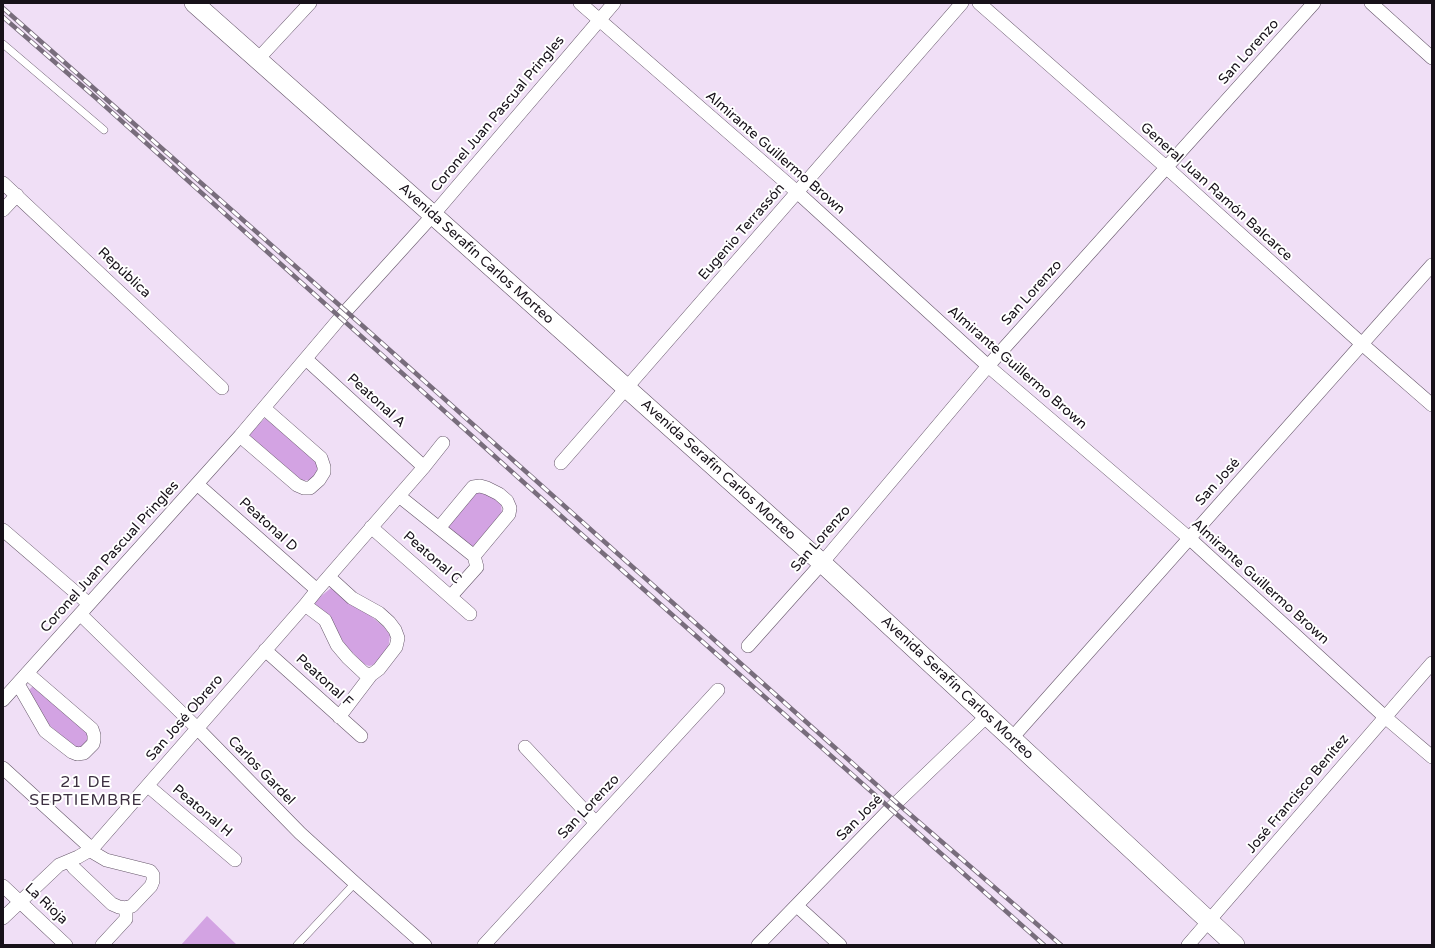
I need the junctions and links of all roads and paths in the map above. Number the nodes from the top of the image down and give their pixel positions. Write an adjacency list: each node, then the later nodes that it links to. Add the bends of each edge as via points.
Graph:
1 (194, 3): 12 (main road, Avenida Serafín Carlos Morteo)
2 (310, 3): 12 (street)
3 (580, 3): 9 (street, Almirante Guillermo Brown)
4 (614, 3): 9 (street, Coronel Juan Pascual Pringles)
5 (962, 3): 16 (street, Eugenio Terrassón)
6 (979, 3): 14 (street, General Juan Ramón Balcarce)
7 (1314, 3): 14 (street, San Lorenzo)
8 (1371, 3): 11 (street)
9 (598, 20): 16 (street, Almirante Guillermo Brown); 19 (street, Coronel Juan Pascual Pringles)
10 (3, 44): 13 (lane)
11 (1432, 58)
12 (258, 59): 19 (main road, Avenida Serafín Carlos Morteo)
13 (104, 130)
14 (1167, 168): 21 (street, General Juan Ramón Balcarce); 23 (street, San Lorenzo)
15 (3, 183): 17 (street, República)
16 (797, 192): 23 (street, Almirante Guillermo Brown); 25 (street, Eugenio Terrassón)
17 (17, 195): 18 (street); 24 (street, República)
18 (3, 210)
19 (433, 215): 22 (street, Coronel Juan Pascual Pringles); 25 (main road, Avenida Serafín Carlos Morteo)
20 (1432, 265): 21 (street, San José)
21 (1362, 344): 26 (street, General Juan Ramón Balcarce); 37 (street, San José)
22 (306, 359): 27 (street, Coronel Juan Pascual Pringles); 31 (street, Peatonal A)
23 (988, 366): 37 (street, Almirante Guillermo Brown); 39 (street, San Lorenzo)
24 (222, 388)
25 (626, 389): 30 (street, Eugenio Terrassón); 39 (main road, Avenida Serafín Carlos Morteo)
26 (1432, 405)
27 (264, 408): 28 (street, Coronel Juan Pascual Pringles); 28 (street, via 321,458 324,472 319,480 310,488 297,485)
28 (240, 436): 32 (street, Coronel Juan Pascual Pringles)
29 (443, 443): 31 (street, San José Obrero)
30 (561, 463)
31 (424, 467): 33 (street, San José Obrero)
32 (197, 484): 41 (street, Peatonal D); 44 (street, Coronel Juan Pascual Pringles)
33 (399, 496): 34 (street, San José Obrero); 35 (street)
34 (372, 526): 40 (street, San José Obrero); 42 (street, Peatonal C)
35 (439, 528): 38 (street); 38 (street, via 473,487 488,488 500,494 510,508 509,514)
36 (3, 530): 44 (street, Carlos Gardel)
37 (1189, 538): 56 (street, Almirante Guillermo Brown); 59 (street, San José)
38 (474, 556): 42 (street, via 478,567)
39 (822, 563): 46 (street, San Lorenzo); 54 (main road, Avenida Serafín Carlos Morteo)
40 (329, 577): 41 (street, San José Obrero); 50 (street, via 355,600 389,622 395,630 398,638 396,647)
41 (317, 590): 43 (street, San José Obrero)
42 (451, 596): 45 (street, Peatonal C)
43 (306, 605): 47 (street, San José Obrero); 50 (street, via 325,620 337,645 348,658)
44 (84, 609): 49 (street, Coronel Juan Pascual Pringles); 57 (street, Carlos Gardel)
45 (470, 614)
46 (748, 646)
47 (265, 650): 55 (street, Peatonal F); 57 (street, San José Obrero)
48 (1432, 663): 56 (street, José Francisco Benítez)
49 (27, 673): 51 (street, Coronel Juan Pascual Pringles); 51 (street, via 92,729 93,744 84,753 77,754 45,731)
50 (371, 675): 55 (street)
51 (18, 684): 53 (street, Coronel Juan Pascual Pringles)
52 (718, 690): 64 (street, San Lorenzo)
53 (3, 700)
54 (987, 716): 59 (main road, Avenida Serafín Carlos Morteo); 71 (street, San José, via 891,808)
55 (339, 717): 58 (street, Peatonal F)
56 (1384, 717): 61 (street, Almirante Guillermo Brown); 74 (street, José Francisco Benítez)
57 (197, 728): 63 (street, San José Obrero); 68 (street, Carlos Gardel, via 300,833)
58 (360, 736)
59 (1012, 738): 74 (main road, Avenida Serafín Carlos Morteo)
60 (525, 747): 64 (street)
61 (1432, 758)
62 (3, 768): 65 (street)
63 (148, 786): 65 (street, San José Obrero); 66 (street, Peatonal H)
64 (596, 823): 79 (street, San Lorenzo)
65 (90, 850): 67 (street, San José Obrero); 72 (street, via 106,860 146,869 153,875 154,881 151,886 132,906)
66 (235, 860)
67 (69, 861): 70 (street, San José Obrero, via 59,866); 72 (street, via 112,904)
68 (354, 883): 77 (lane); 78 (street, Carlos Gardel)
69 (3, 886): 70 (street, La Rioja)
70 (20, 901): 73 (street, San José Obrero); 75 (street, La Rioja)
71 (797, 906): 80 (street, San José); 81 (street)
72 (126, 908): 76 (street, via 126,919)
73 (3, 918)
74 (1209, 922): 82 (street, José Francisco Benítez); 83 (main road, Avenida Serafín Carlos Morteo)
75 (66, 945)
76 (102, 945)
77 (297, 945)
78 (425, 945)
79 (484, 945)
80 (758, 945)
81 (840, 945)
82 (1188, 945)
83 (1234, 945)

